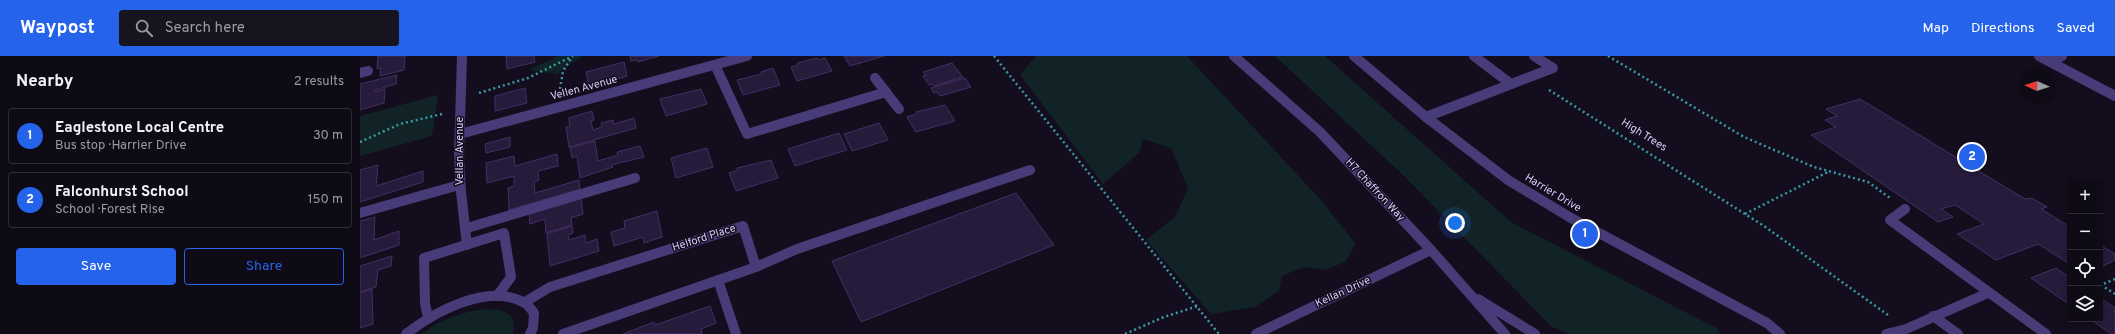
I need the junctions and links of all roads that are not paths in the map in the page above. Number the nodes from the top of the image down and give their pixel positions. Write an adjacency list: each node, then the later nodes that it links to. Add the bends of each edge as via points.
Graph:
1 (462, 56): 17 (street, Vellan Avenue)
2 (747, 56): 10 (street, Vellen Avenue)
3 (1234, 56): 25 (street, H7 Chaffron Way, via 1320,132)
4 (1354, 56): 16 (street, Harrier Drive)
5 (1474, 56): 12 (street)
6 (1534, 56): 12 (street, via 1553,68)
7 (2039, 56): 9 (street)
8 (2062, 56): 9 (street)
9 (2051, 62): 14 (street)
10 (715, 65): 13 (street, via 747,134); 17 (street, Vellen Avenue)
11 (875, 78): 13 (street)
12 (1511, 84): 16 (street)
13 (886, 92): 15 (street)
14 (2115, 96)
15 (899, 109)
16 (1426, 117): 41 (street, Harrier Drive, via 1508,180)
17 (460, 134): 20 (street, Vellan Avenue)
18 (1030, 170): 26 (street, via 797,249)
19 (635, 178): 23 (street)
20 (460, 185): 22 (street); 23 (street, Vellan Avenue)
21 (1905, 209): 29 (street, via 1890,220)
22 (360, 213)
23 (467, 228): 24 (street, Vellan Avenue)
24 (467, 245): 30 (street, via 504,233 511,277); 33 (street, via 424,258)
25 (1431, 250): 28 (street, H7 Chaffron Way); 38 (street, Kellan Drive)
26 (756, 267): 27 (street); 31 (street, Helford Place, via 743,226 550,287)
27 (718, 280): 36 (street); 37 (street)
28 (1469, 293): 39 (street, H7 Chaffron Way); 40 (street)
29 (1988, 293): 32 (street); 44 (street)
30 (497, 296): 31 (street); 33 (street, via 451,306)
31 (525, 302): 35 (street, via 534,313)
32 (1933, 316): 42 (street, via 1906,329); 43 (street)
33 (428, 318): 34 (street)
34 (406, 334)
35 (530, 334)
36 (563, 334)
37 (736, 334)
38 (1256, 334)
39 (1505, 334)
40 (1535, 334)
41 (1780, 334)
42 (1886, 334)
43 (1958, 334)
44 (2046, 334)

